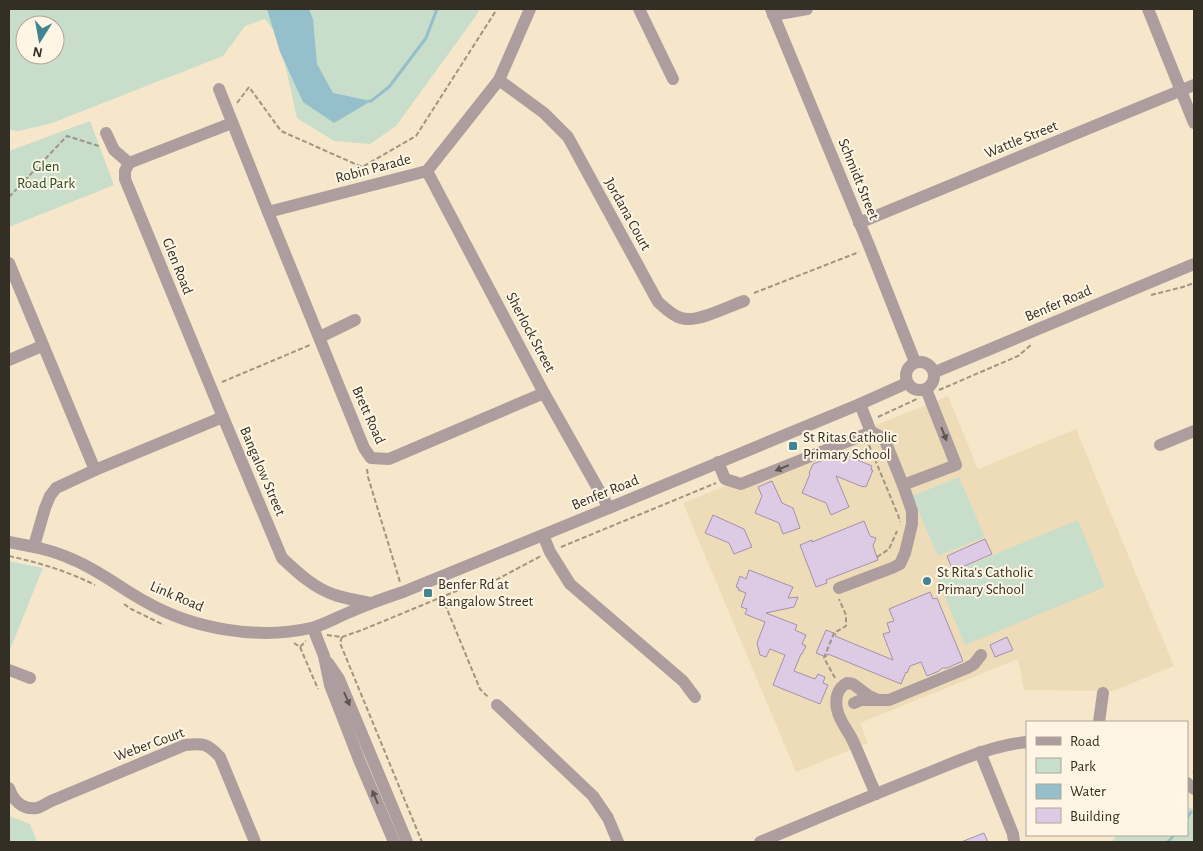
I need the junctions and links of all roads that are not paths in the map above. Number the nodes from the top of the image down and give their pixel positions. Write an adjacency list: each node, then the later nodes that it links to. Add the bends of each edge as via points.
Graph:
1 (530, 9): 7 (street, Robin Parade)
2 (639, 9): 6 (street)
3 (807, 9): 5 (street)
4 (1148, 9): 10 (street)
5 (772, 12): 17 (street, Schmidt Street)
6 (673, 79)
7 (499, 80): 15 (street, Robin Parade); 20 (street, Jordana Court, via 544,113 568,137 658,302 670,313 687,319 701,317)
8 (1194, 85): 10 (street, Wattle Street)
9 (218, 89): 11 (street)
10 (1181, 91): 12 (street); 17 (street, Wattle Street)
11 (230, 119): 14 (street); 16 (street)
12 (1194, 123)
13 (106, 133): 14 (street, via 114,150)
14 (129, 163): 31 (street, Glen Road, via 125,179)
15 (427, 171): 16 (street, Robin Parade); 29 (street, Sherlock Street)
16 (268, 212): 22 (street, Brett Road)
17 (860, 223): 25 (street, Schmidt Street)
18 (9, 263): 23 (street)
19 (1194, 264): 26 (street, Benfer Road)
20 (744, 301)
21 (355, 320): 22 (street)
22 (320, 338): 29 (street, Brett Road, via 364,448 371,458 389,459)
23 (42, 346): 24 (street); 36 (street)
24 (9, 360)
25 (915, 362): 26 (street, via 928,364); 27 (street, via 906,372)
26 (934, 372): 28 (street, via 933,383)
27 (907, 383): 28 (street, via 914,389); 30 (street, Benfer Road)
28 (926, 389): 37 (street, one-way to 37, via 956,465)
29 (544, 393): 38 (street, Sherlock Street)
30 (860, 404): 33 (street); 35 (street, Benfer Road)
31 (223, 417): 36 (street, Bangalow Street); 43 (street, Bangalow Street, via 282,558 315,586 335,595)
32 (1194, 431): 34 (street)
33 (868, 437): 35 (street, one-way to 35, via 741,484 726,479); 37 (street, via 884,438)
34 (1160, 445)
35 (718, 462): 38 (street, Benfer Road)
36 (95, 470): 41 (street, Bangalow Street, via 56,488 45,508)
37 (903, 485): 42 (street, via 912,511 912,524 900,564)
38 (608, 508): 39 (street, Benfer Road)
39 (543, 535): 43 (street, Benfer Road); 50 (street, via 570,584 683,680)
40 (9, 542): 41 (street, Link Road)
41 (34, 546): 44 (street, Link Road, via 94,570 147,603 205,625 245,632 281,633)
42 (839, 588)
43 (370, 603): 44 (street, Benfer Road)
44 (313, 628): 61 (street, via 324,656 339,679)
45 (981, 655): 51 (street, via 967,668 889,700)
46 (9, 670): 47 (street)
47 (30, 678)
48 (858, 688): 51 (street); 52 (street); 55 (street, via 847,683 841,686 837,695 839,718)
49 (1103, 693): 54 (street)
50 (695, 697)
51 (878, 700): 52 (street)
52 (854, 703): 55 (street, via 848,717)
53 (498, 705): 62 (street, via 593,796 608,818)
54 (1099, 721)
55 (850, 736): 59 (street)
56 (1026, 742): 57 (street)
57 (980, 752): 59 (street); 64 (street)
58 (9, 788): 60 (street, Weber Court, via 17,803 26,808 37,808 185,745 198,744 211,747 220,757)
59 (876, 794): 63 (street)
60 (256, 842)
61 (403, 842)
62 (618, 842)
63 (760, 842)
64 (1014, 842)

